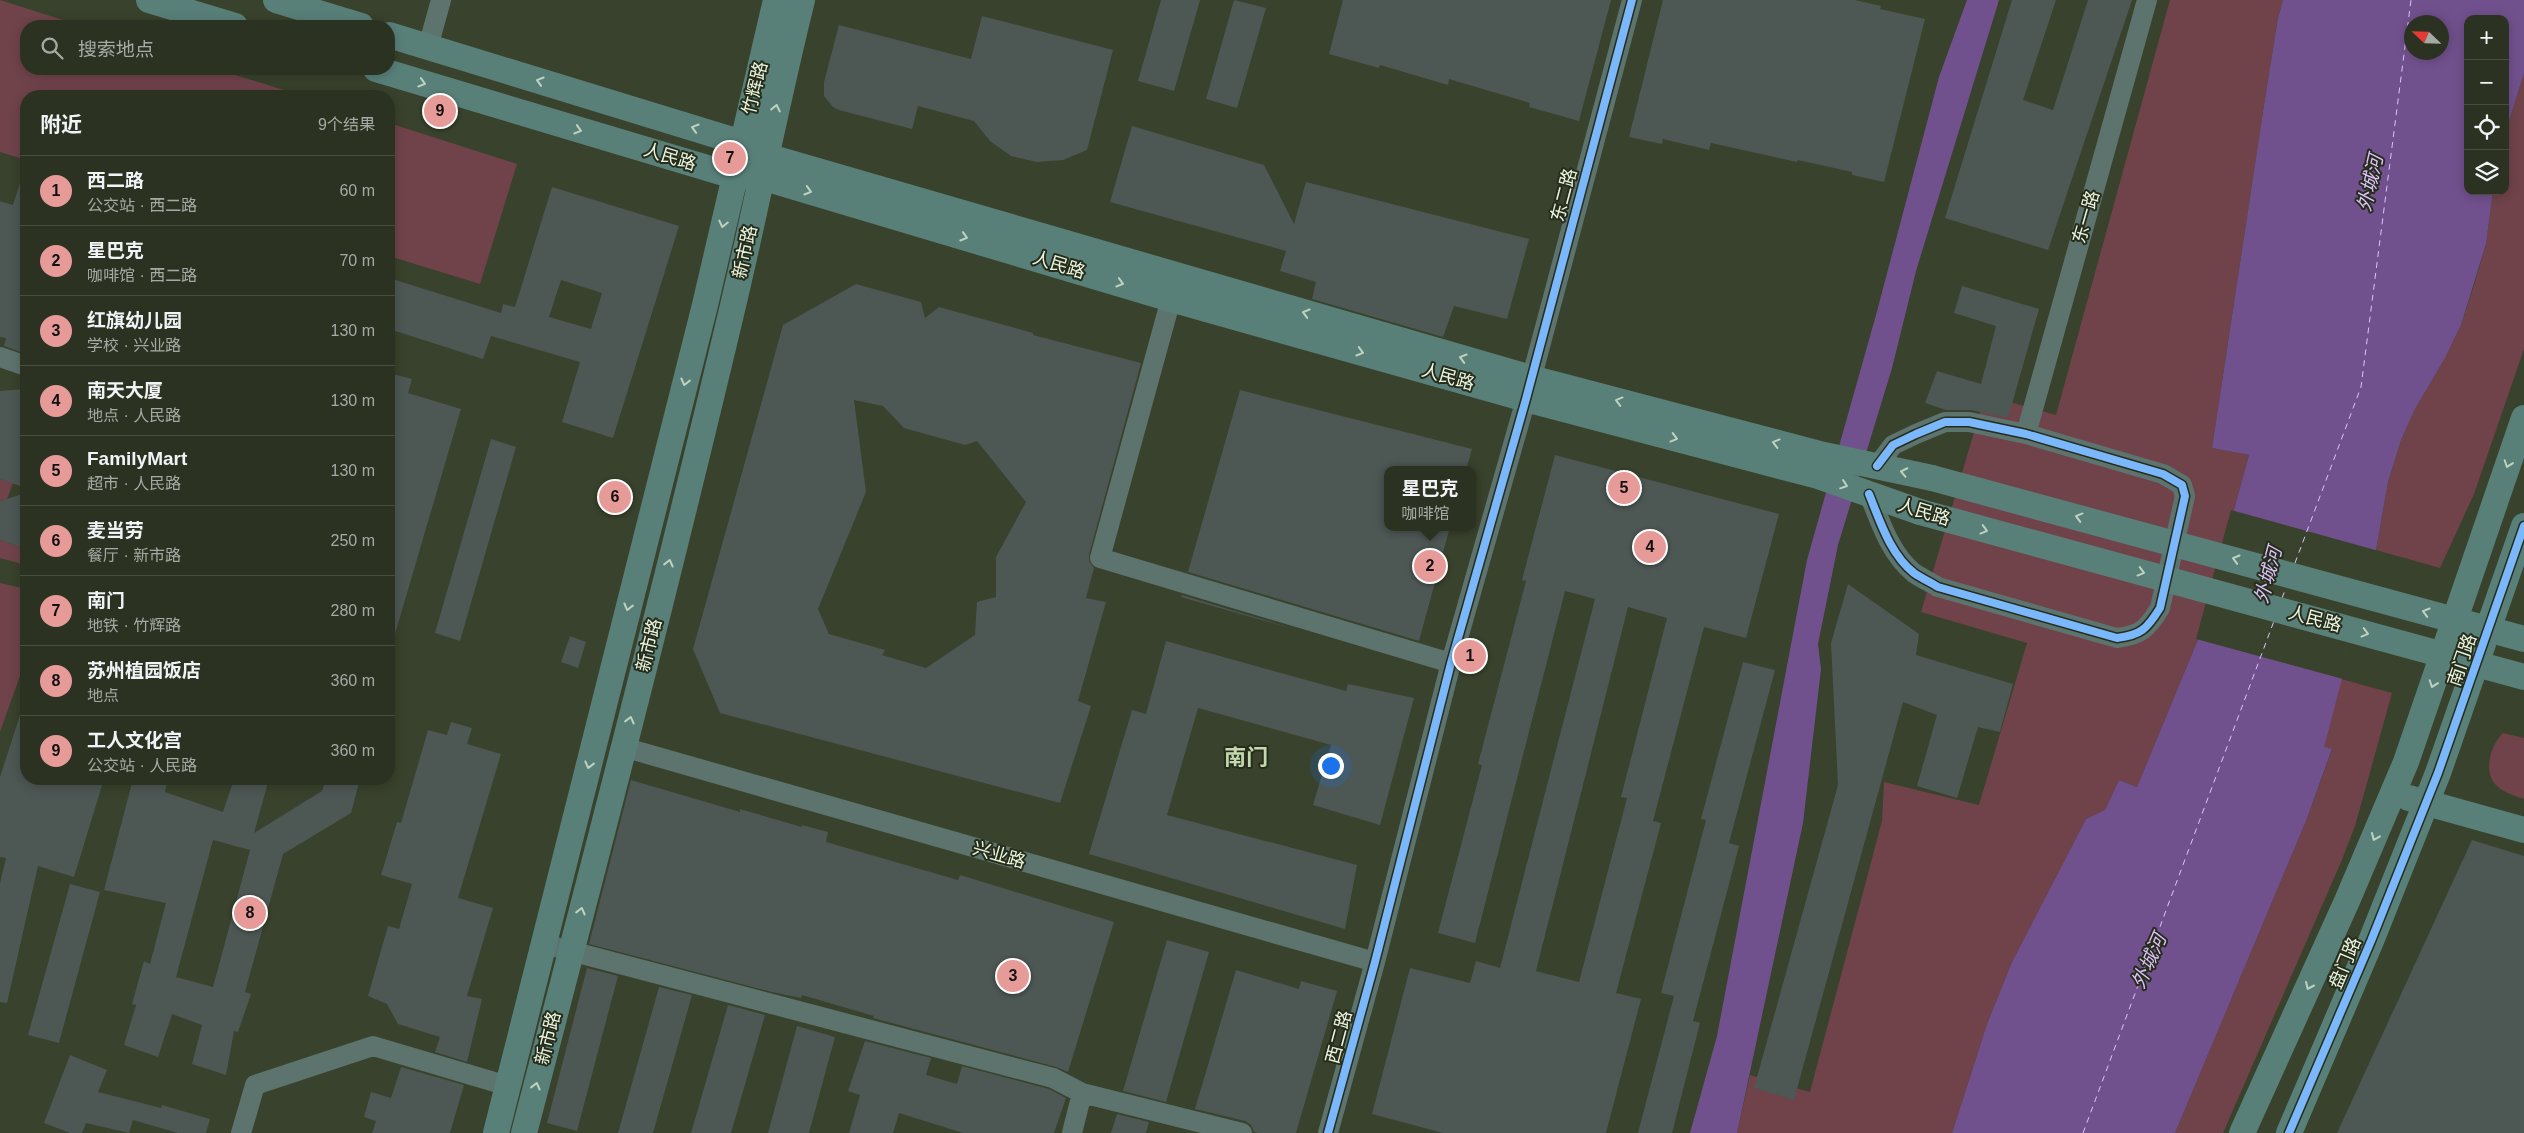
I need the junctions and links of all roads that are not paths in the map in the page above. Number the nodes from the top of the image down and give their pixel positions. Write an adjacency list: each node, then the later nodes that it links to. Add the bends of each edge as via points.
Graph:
1 (149, 0): 8 (main road)
2 (276, 0): 9 (main road)
3 (441, 0): 11 (street)
4 (776, 0): 13 (main road, 竹辉路)
5 (802, 0): 14 (main road, 竹辉路, one-way to 5)
6 (1632, 0): 19 (street, 东二路)
7 (2147, 0): 21 (street, 东一路)
8 (216, 20)
9 (341, 20)
10 (395, 37): 11 (main road, 人民路)
11 (428, 47): 13 (main road, 人民路, one-way to 11)
12 (395, 75): 15 (main road, 人民路, one-way to 15)
13 (742, 143): 14 (main road, 人民路); 15 (main road, 竹辉路)
14 (764, 166): 15 (main road, 人民路); 16 (main road, 人民路, one-way to 16); 19 (main road, 人民路, one-way to 14); 29 (main road, 新市路, one-way to 14, via 731,314)
15 (734, 176): 33 (main road, 新市路, one-way to 33, via 705,305)
16 (1171, 299): 19 (main road, 人民路, one-way to 19); 27 (street, via 1100,558)
17 (0, 357): 18 (street)
18 (20, 364)
19 (1528, 388): 22 (main road, 人民路); 27 (street, 西二路)
20 (2524, 418): 30 (main road, 南门路, one-way to 30)
21 (2026, 434): 23 (street, via 1969,422 1945,422 1893,445); 24 (street, via 2163,474 2182,485 2186,496 2160,608 2150,624 2136,636 2117,638 1938,587 1913,572 1898,556 1882,528)
22 (1821, 466): 23 (main road, 人民路); 24 (main road, 人民路, one-way to 24)
23 (1877, 466): 26 (main road, 人民路, one-way to 23, bridge, via 1932,478)
24 (1870, 494): 28 (main road, 人民路, one-way to 28, bridge, via 1920,512)
25 (2524, 526): 31 (main road, 南门路)
26 (2524, 639)
27 (1451, 663): 35 (street, 西二路)
28 (2524, 677)
29 (623, 747): 34 (main road, 新市路, one-way to 29); 35 (street, 兴业路)
30 (2394, 793): 31 (main road); 44 (main road, 盘门路, one-way to 44)
31 (2426, 803): 32 (main road); 45 (main road, 盘门路)
32 (2524, 830)
33 (544, 944): 34 (street); 36 (main road, 新市路)
34 (571, 951): 37 (street, via 1053,1078); 40 (main road, 新市路, one-way to 34)
35 (1375, 962): 43 (street, 西二路)
36 (508, 1086): 38 (main road, 新市路); 39 (street, via 373,1046 255,1085)
37 (1082, 1093): 41 (street); 42 (street)
38 (496, 1129): 40 (street)
39 (241, 1133)
40 (525, 1133)
41 (1072, 1133)
42 (1242, 1133)
43 (1328, 1133)
44 (2242, 1133)
45 (2289, 1133)

